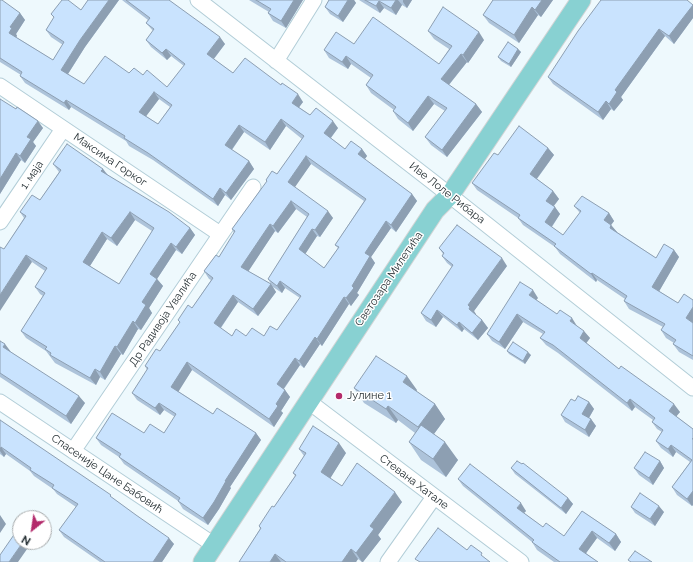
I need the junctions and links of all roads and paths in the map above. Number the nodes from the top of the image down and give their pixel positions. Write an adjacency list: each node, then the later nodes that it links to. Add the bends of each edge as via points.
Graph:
1 (198, 0): 4 (street, Иве Лоле Рибара)
2 (314, 0): 4 (street)
3 (581, 0): 8 (main road, Светозара Милетића)
4 (276, 61): 8 (street, Иве Лоле Рибара)
5 (0, 86): 6 (street, Максима Горког)
6 (63, 129): 9 (street, 1. маја); 10 (street, Максима Горког)
7 (253, 187): 10 (street, Др Радивоја Увалића)
8 (450, 195): 11 (street, Иве Лоле Рибара); 12 (main road, Светозара Милетића, via 435,210)
9 (0, 222)
10 (220, 234): 14 (street, Др Радивоја Увалића)
11 (693, 388)
12 (308, 401): 15 (street, Стевана Хатале); 16 (main road, Светозара Милетића)
13 (0, 402): 14 (street, Спасеније Цане Бабовић)
14 (73, 451): 16 (street, Спасеније Цане Бабовић)
15 (434, 497): 18 (street); 19 (street, Стевана Хатале)
16 (214, 545): 17 (main road, Светозара Милетића)
17 (203, 562)
18 (388, 562)
19 (521, 562)

